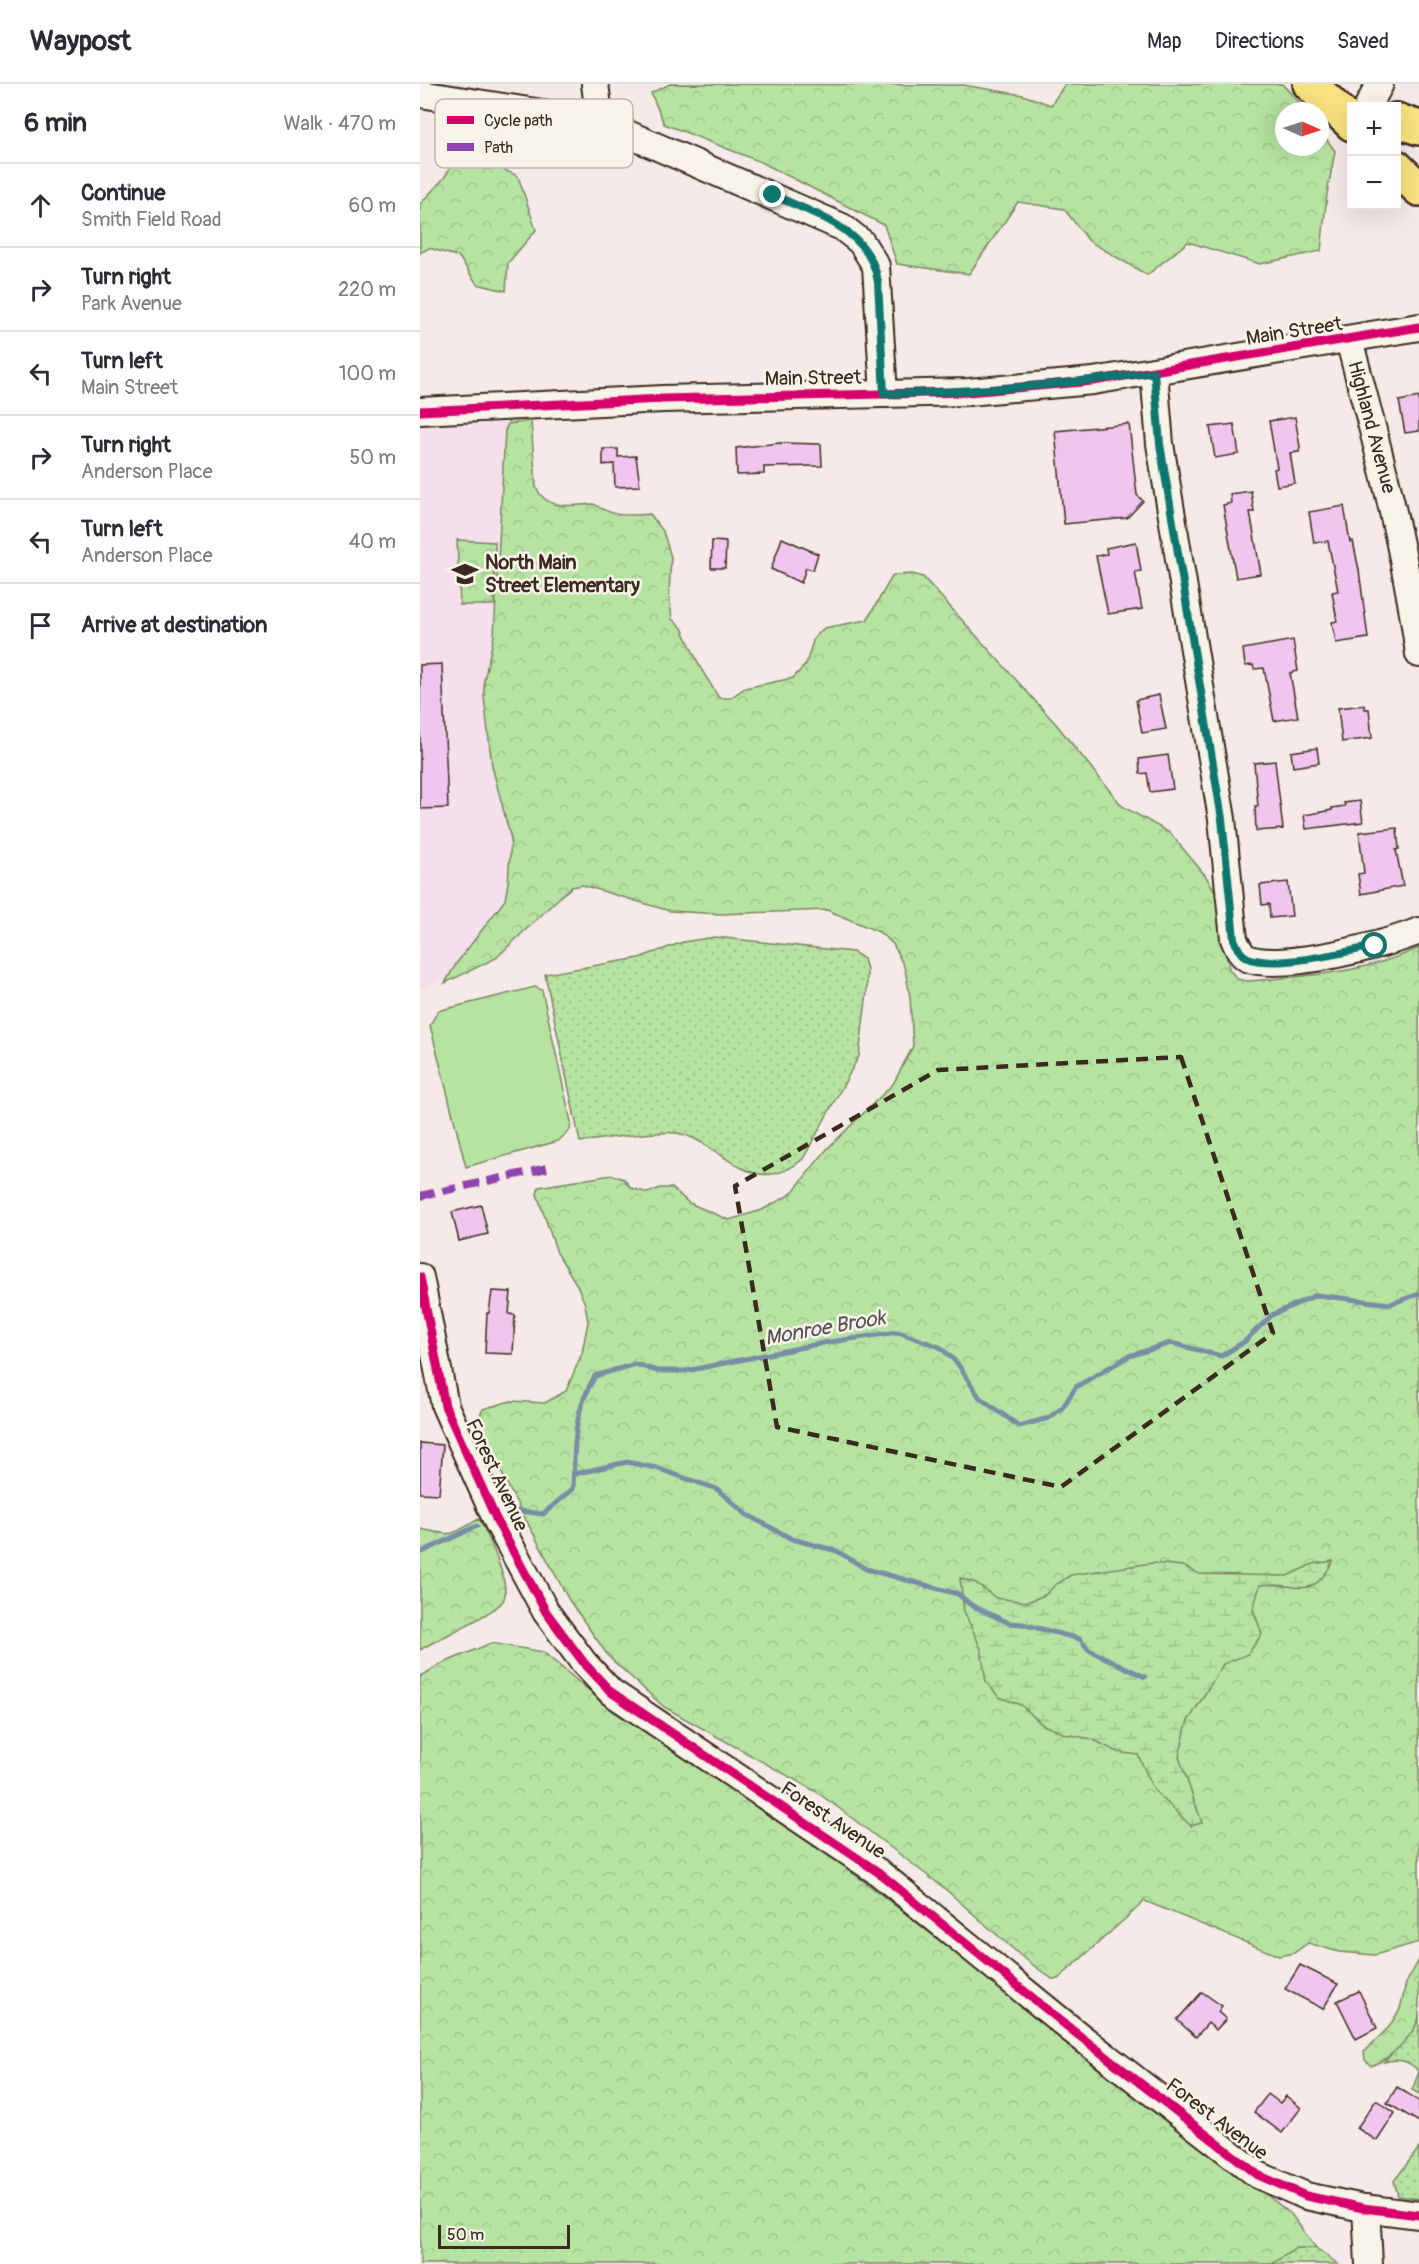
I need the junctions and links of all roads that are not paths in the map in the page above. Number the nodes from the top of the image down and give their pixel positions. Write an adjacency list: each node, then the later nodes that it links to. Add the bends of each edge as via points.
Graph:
1 (595, 84): 7 (street)
2 (1310, 84): 10 (main road)
3 (1317, 84): 8 (main road)
4 (1380, 84): 9 (street)
5 (420, 94): 6 (street)
6 (452, 99)
7 (597, 99)
8 (1357, 102)
9 (1369, 102)
10 (1347, 118)
11 (1401, 122): 12 (main road)
12 (1419, 128)
13 (633, 136): 19 (street, via 842,227 861,242 876,266)
14 (1401, 172): 15 (main road)
15 (1419, 189)
16 (1419, 327): 17 (street, Main Street)
17 (1349, 340): 18 (street, Main Street); 21 (street, Highland Avenue, via 1391,500)
18 (1154, 372): 19 (street, Main Street, via 968,392); 22 (street, via 1160,444 1222,819 1234,939 1240,952 1249,959 1304,958 1375,946)
19 (884, 394): 20 (street, Main Street, via 663,399)
20 (420, 411)
21 (1419, 654)
22 (1419, 931)
23 (420, 1277): 24 (street, Forest Avenue)
24 (430, 1380): 25 (street, Forest Avenue, via 537,1598 570,1646 611,1692 878,1872 1258,2175 1306,2196)
25 (1366, 2208): 26 (street, Forest Avenue); 27 (street)
26 (1419, 2215)
27 (1369, 2264)

